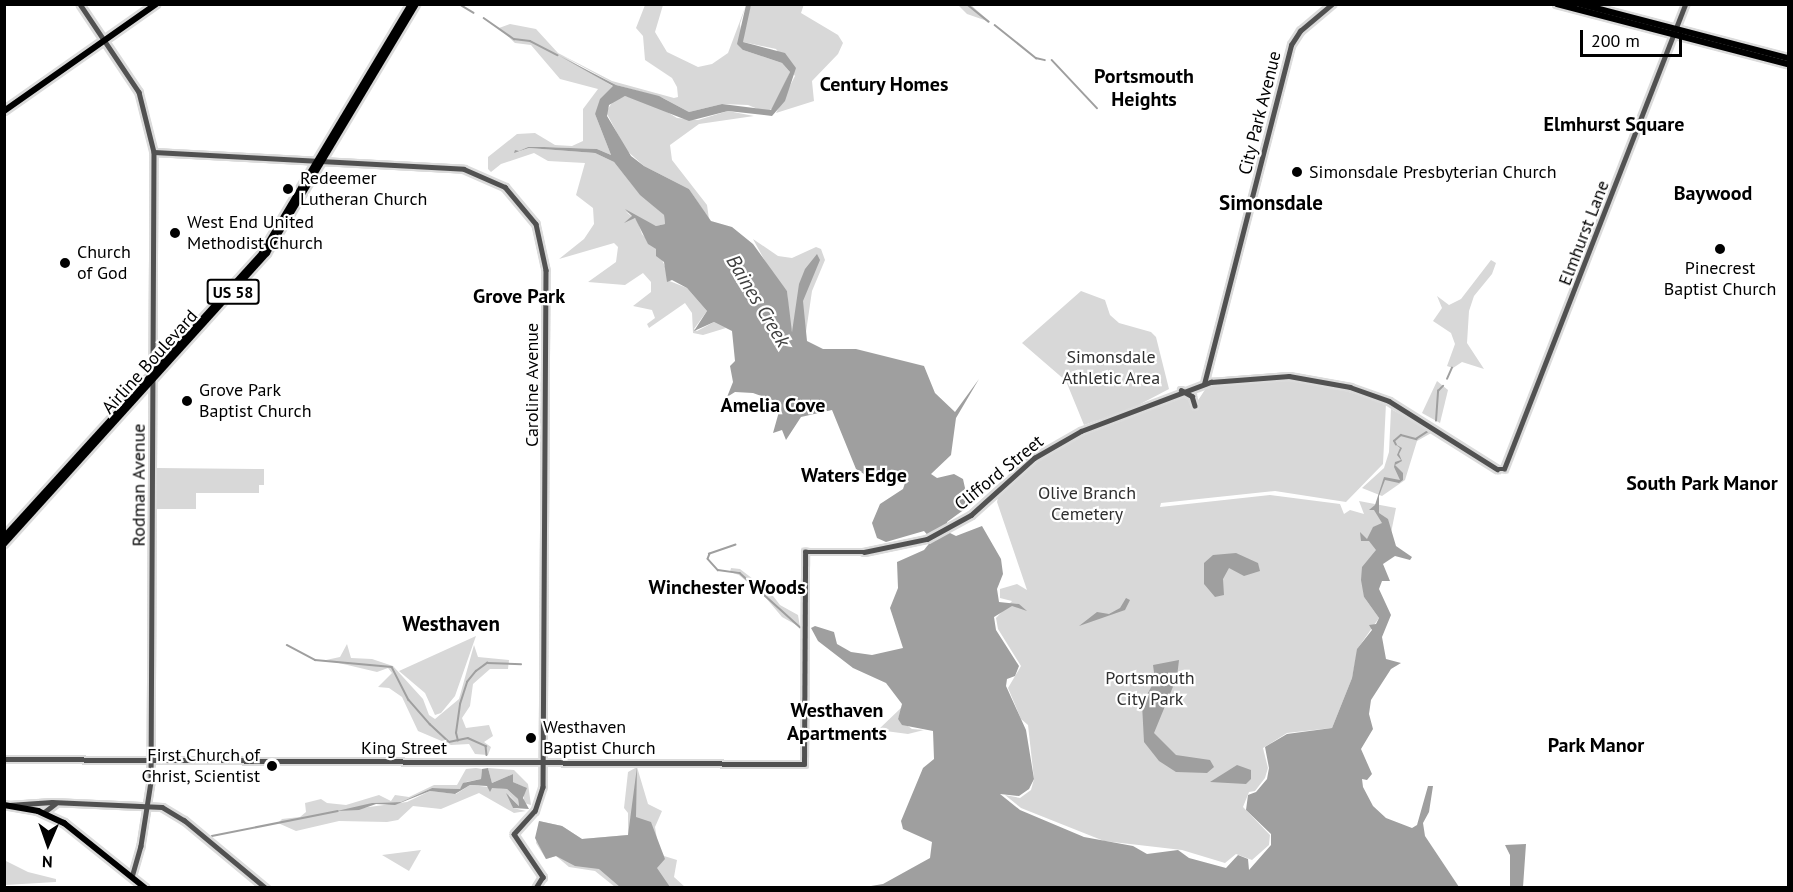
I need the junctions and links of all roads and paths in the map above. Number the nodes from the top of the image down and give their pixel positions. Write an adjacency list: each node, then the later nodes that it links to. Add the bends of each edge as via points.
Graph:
1 (80, 4): 10 (street, Rodman Avenue)
2 (156, 4): 10 (main road)
3 (411, 4): 15 (main road, Airline Boulevard / US 58)
4 (416, 4): 15 (main road, Airline Boulevard / US 58)
5 (1332, 4): 17 (street, City Park Avenue, via 1300,31 1291,45)
6 (1557, 4): 9 (main road)
7 (1580, 4): 9 (main road)
8 (1685, 4): 9 (street, Elmhurst Lane)
9 (1676, 32): 11 (main road); 12 (main road); 20 (street, Elmhurst Lane)
10 (105, 40): 13 (main road); 14 (street, Rodman Avenue, via 139,92)
11 (1788, 58)
12 (1788, 64)
13 (4, 111)
14 (154, 152): 15 (street, Caroline Avenue); 16 (street, Rodman Avenue)
15 (322, 160): 16 (main road, Airline Boulevard / US 58, via 267,253); 25 (street, Caroline Avenue, via 479,173 513,194 538,230 546,270)
16 (153, 376): 21 (main road, Airline Boulevard / US 58); 22 (main road, Airline Boulevard / US 58); 24 (street, Rodman Avenue)
17 (1204, 384): 18 (street, Clifford Street); 20 (street, Clifford Street, via 1277,376 1350,387 1417,416)
18 (1181, 390): 19 (street, via 1192,396); 26 (street, Clifford Street, via 1055,444 991,500 927,539 877,550 805,552)
19 (1194, 406)
20 (1503, 469)
21 (4, 537)
22 (4, 544)
23 (4, 759): 24 (street, King Street)
24 (151, 760): 25 (street, King Street); 28 (street, Rodman Avenue)
25 (543, 762): 26 (street, King Street); 34 (street, Caroline Avenue, via 538,804 514,834 543,877)
26 (804, 764)
27 (60, 802): 28 (street); 29 (street, via 20,801); 30 (street)
28 (148, 804): 31 (street, Rodman Avenue); 33 (street, via 184,820)
29 (6, 805): 30 (main road)
30 (43, 813): 31 (main road, via 81,834)
31 (132, 877): 32 (main road)
32 (145, 888)
33 (266, 888)
34 (536, 888)

